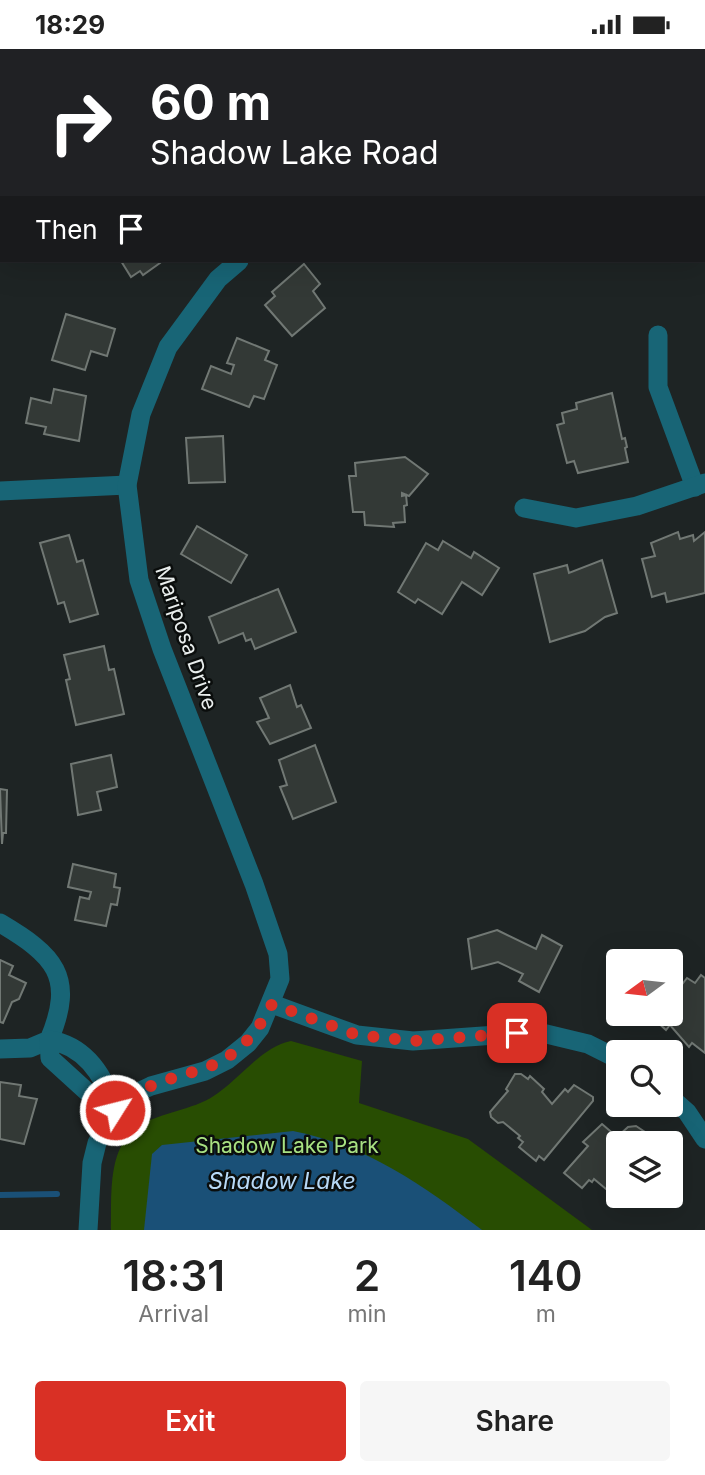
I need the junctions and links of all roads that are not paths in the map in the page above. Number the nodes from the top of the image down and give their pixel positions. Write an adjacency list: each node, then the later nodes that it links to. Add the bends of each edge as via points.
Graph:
1 (237, 263): 3 (street, Mariposa Drive, via 218,279 167,347 141,414)
2 (658, 335): 4 (street, via 658,387)
3 (127, 485): 5 (street); 8 (street, Mariposa Drive, via 143,592 278,954 280,979)
4 (700, 485): 6 (street, via 637,506 576,518)
5 (0, 491)
6 (524, 509)
7 (0, 923): 9 (street, via 37,945 55,967 62,998)
8 (272, 1004): 11 (street, via 357,1035 413,1041 538,1032); 13 (street, Mariposa Drive, via 248,1043 227,1060 151,1086)
9 (49, 1040): 10 (street, via 30,1048); 13 (street, via 50,1058 95,1099)
10 (0, 1049)
11 (606, 1053)
12 (683, 1108): 14 (street)
13 (115, 1110): 15 (street, via 92,1163)
14 (705, 1139)
15 (88, 1230)

